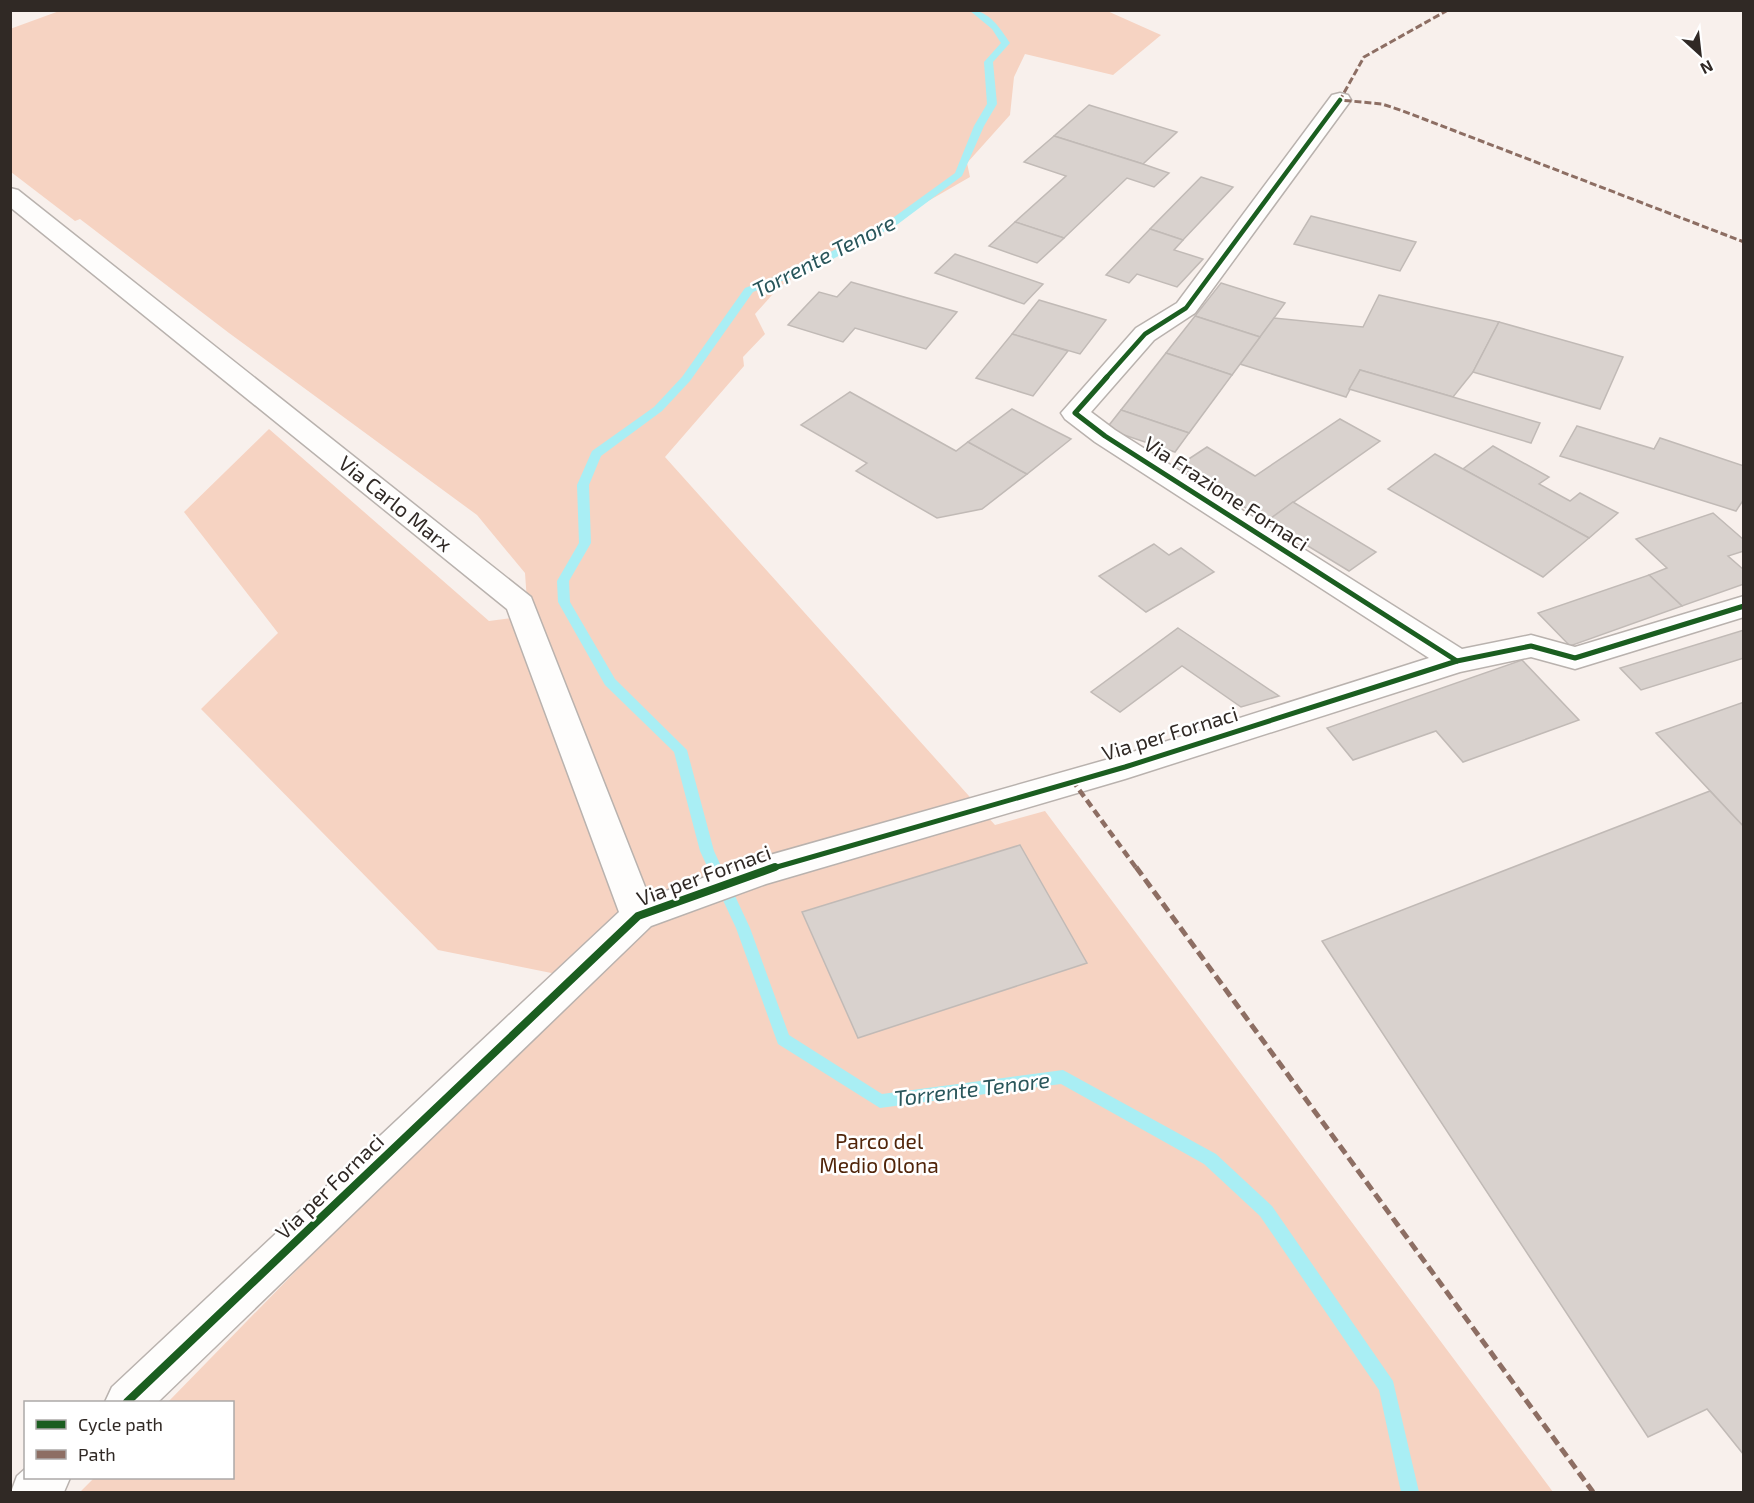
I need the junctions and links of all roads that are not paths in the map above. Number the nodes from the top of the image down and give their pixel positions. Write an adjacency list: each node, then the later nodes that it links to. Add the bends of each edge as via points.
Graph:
1 (1340, 100): 4 (street, Via Frazione Fornaci, via 1186,308 1145,334 1075,413)
2 (10, 195): 5 (street, Via Carlo Marx, via 519,604)
3 (1743, 606): 4 (street, via 1575,658 1530,646)
4 (1457, 661): 5 (street, Via per Fornaci, via 1125,766 759,872)
5 (638, 916): 6 (street, Via per Fornaci)
6 (128, 1401)
7 (47, 1479): 8 (street)
8 (33, 1492)

